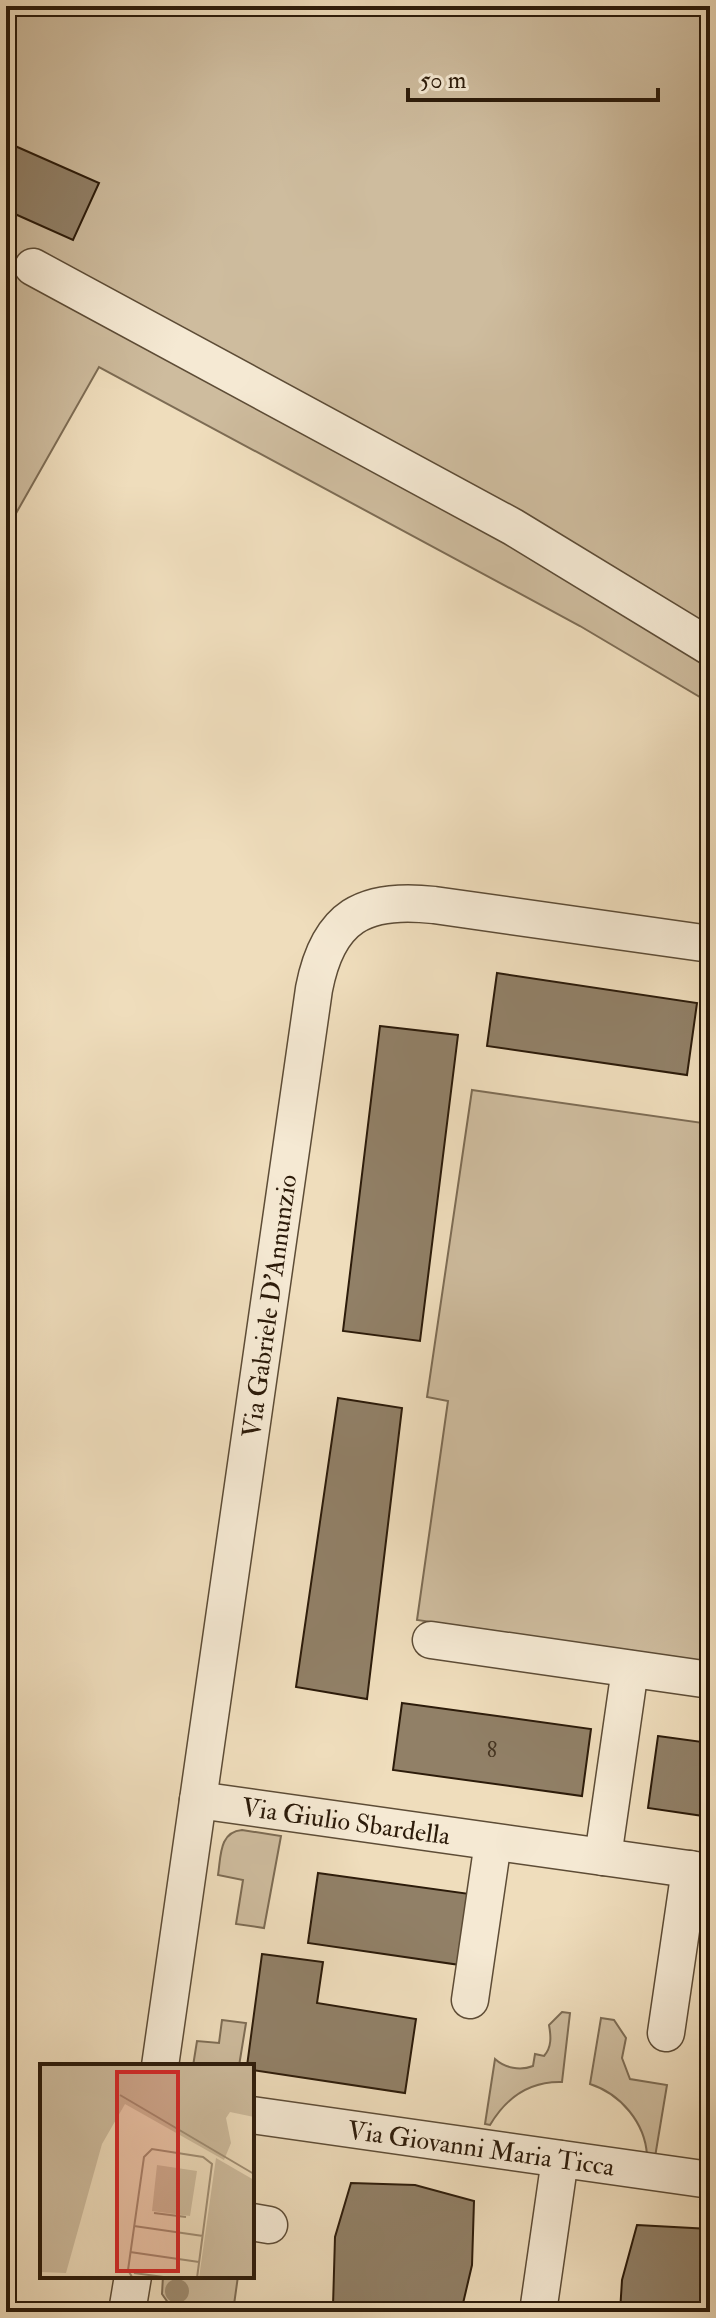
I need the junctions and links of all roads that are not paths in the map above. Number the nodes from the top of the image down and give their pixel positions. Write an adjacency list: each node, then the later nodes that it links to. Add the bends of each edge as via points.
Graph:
1 (33, 267): 2 (street, via 513,527)
2 (710, 647)
3 (710, 944): 7 (street, Via Gabriele D'Annunzio, via 408,902 360,912 329,942 314,989)
4 (431, 1640): 5 (street)
5 (630, 1669): 6 (street); 9 (street)
6 (710, 1680)
7 (198, 1800): 8 (street, Via Giulio Sbardella); 13 (street, Via Gabriele D'Annunzio)
8 (493, 1842): 9 (street, Via Giulio Sbardella); 11 (street)
9 (603, 1857): 10 (street, Via Giulio Sbardella)
10 (700, 1871): 12 (street, Via Giulio Sbardella)
11 (470, 2000)
12 (666, 2033)
13 (160, 2064)
14 (254, 2115): 15 (street, Via Giovanni Maria Ticca)
15 (560, 2159): 16 (street, Via Giovanni Maria Ticca); 17 (street)
16 (710, 2180)
17 (538, 2312)

